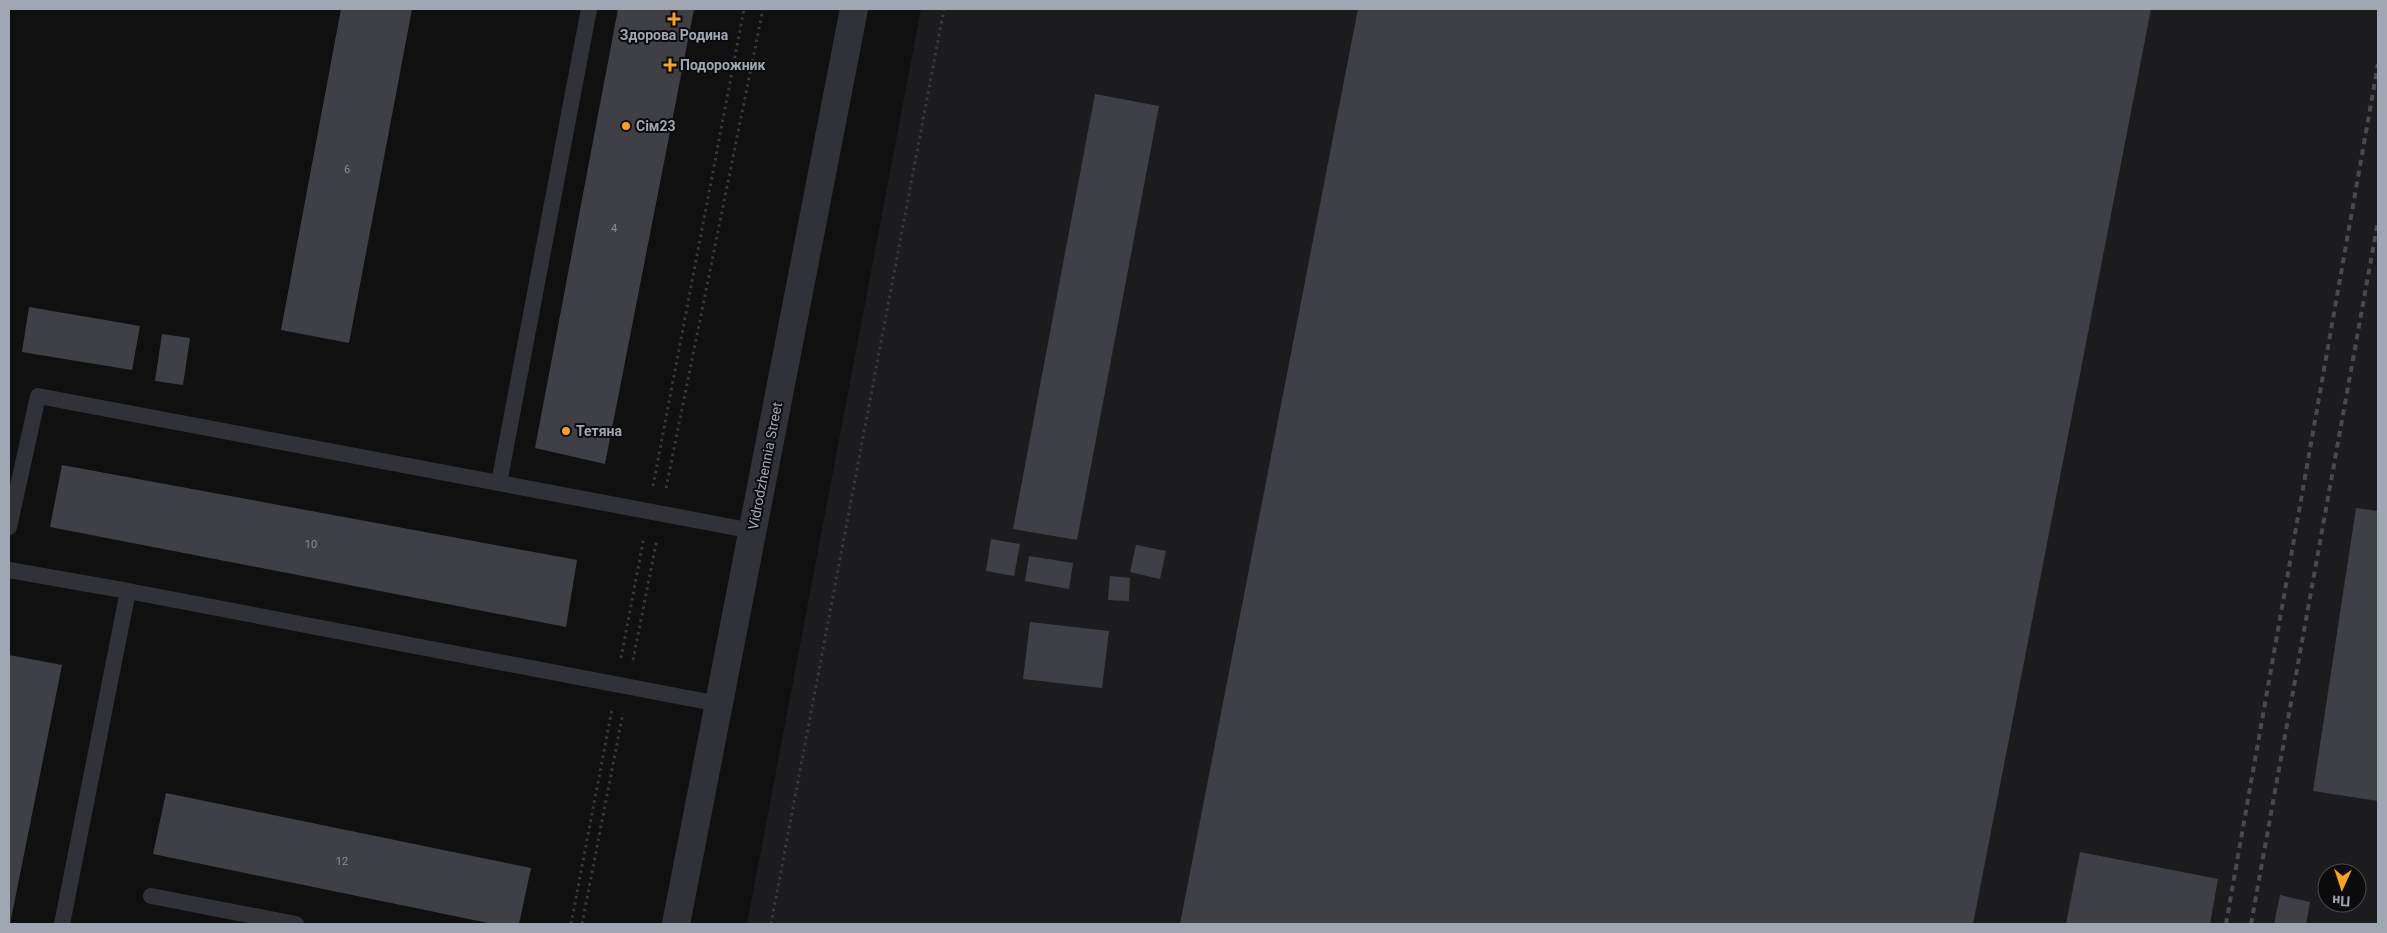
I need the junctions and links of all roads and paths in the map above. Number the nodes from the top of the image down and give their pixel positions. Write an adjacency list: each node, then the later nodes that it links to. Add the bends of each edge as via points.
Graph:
1 (589, 9): 6 (lane)
2 (744, 9): 7 (path)
3 (763, 9): 7 (path)
4 (854, 9): 9 (street, Vidrodzhennia Street)
5 (944, 9): 20 (path)
6 (499, 483): 7 (lane); 8 (lane, via 38,396)
7 (655, 513): 9 (lane); 12 (path); 12 (path)
8 (9, 527)
9 (753, 531): 13 (street, Vidrodzhennia Street)
10 (9, 570): 11 (lane)
11 (128, 592): 12 (lane); 15 (lane)
12 (622, 685): 13 (lane); 17 (path); 18 (path)
13 (719, 704): 19 (street, Vidrodzhennia Street)
14 (151, 896): 16 (lane)
15 (62, 924)
16 (296, 924)
17 (571, 924)
18 (582, 924)
19 (676, 924)
20 (771, 924)

